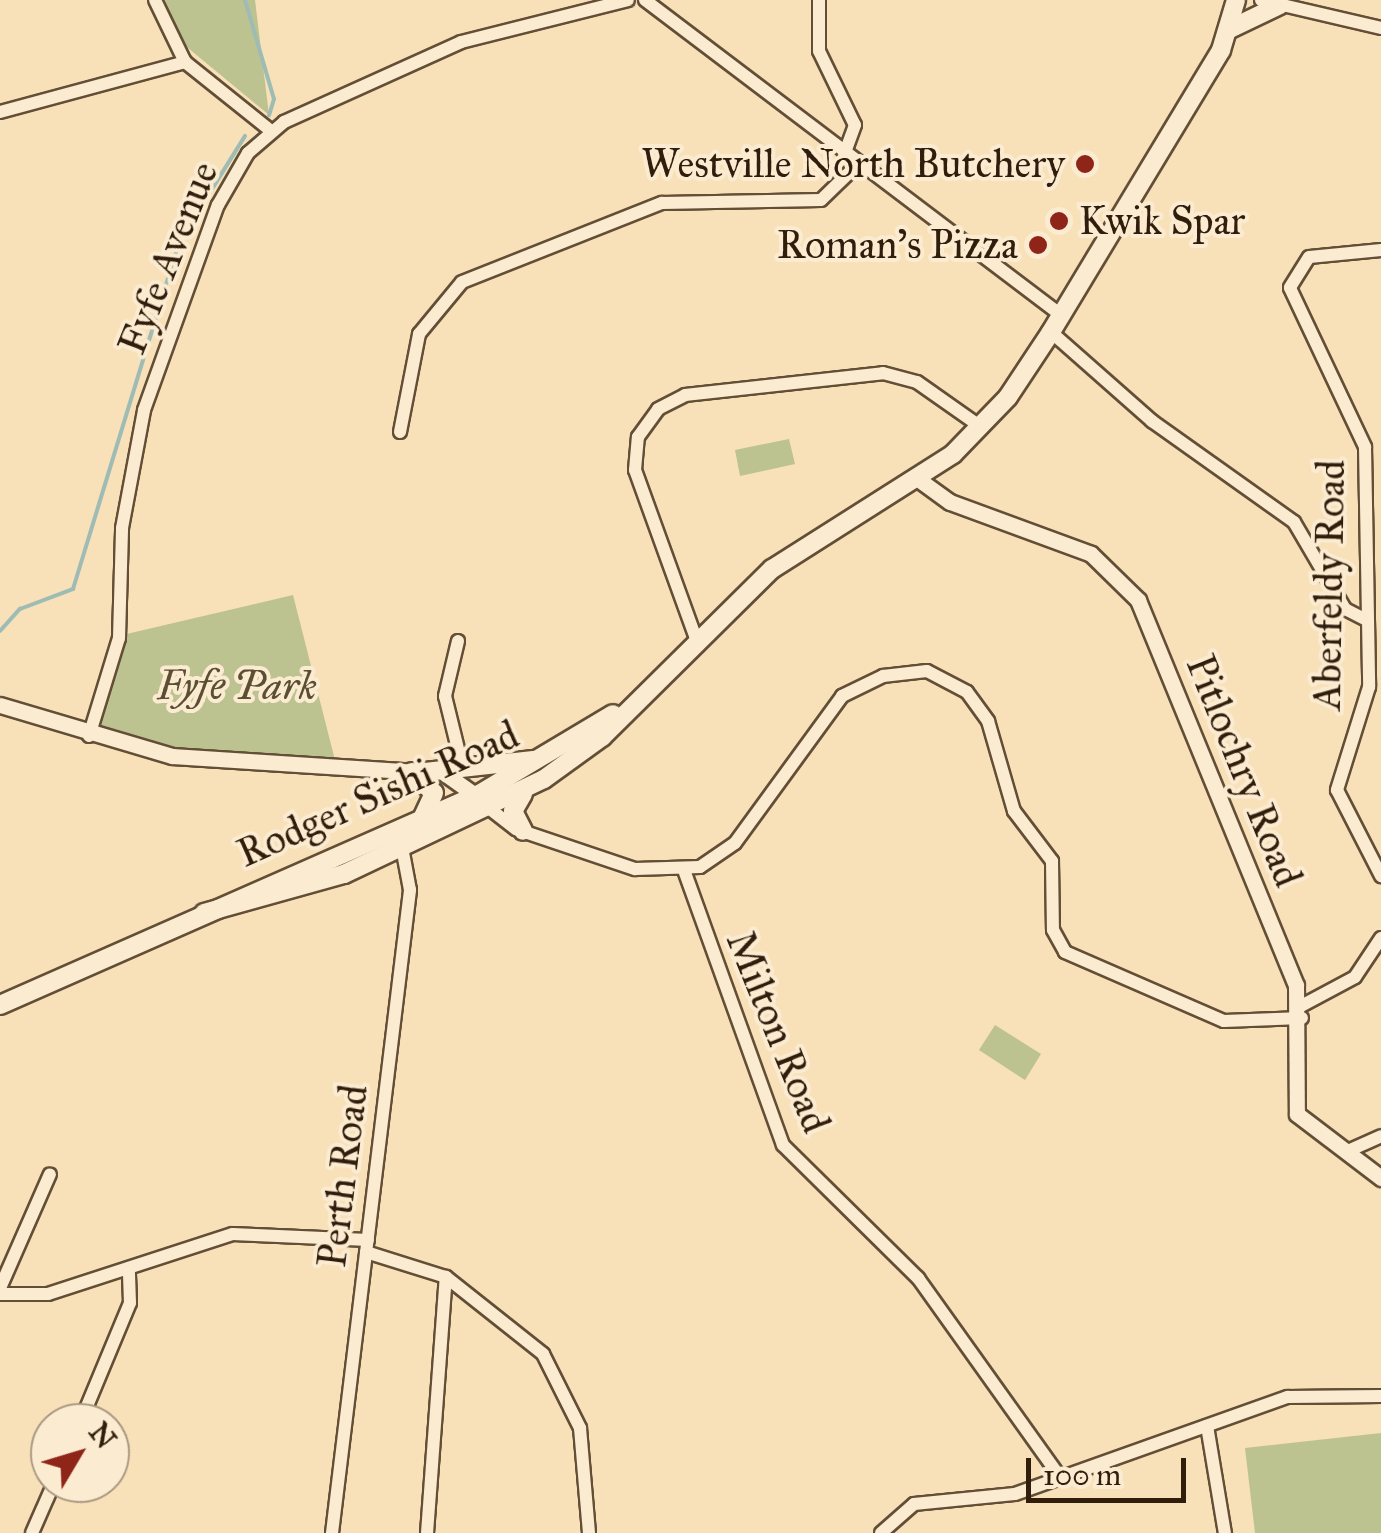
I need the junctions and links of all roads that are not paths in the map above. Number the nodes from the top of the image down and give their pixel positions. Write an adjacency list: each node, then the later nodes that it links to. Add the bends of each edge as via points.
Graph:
1 (155, 0): 10 (street)
2 (628, 0): 12 (street, Fyfe Avenue, via 461,42)
3 (645, 0): 13 (street)
4 (819, 0): 13 (street, via 819,51 855,125)
5 (1236, 0): 9 (main road, Rodger Sishi Road)
6 (1261, 0): 7 (street)
7 (1280, 5): 8 (street); 9 (main road)
8 (1381, 28)
9 (1230, 29): 16 (main road, Rodger Sishi Road)
10 (185, 62): 11 (street); 12 (street)
11 (0, 112)
12 (270, 130): 25 (street, Fyfe Avenue, via 218,206 144,410 122,528 119,638)
13 (844, 155): 14 (street)
14 (856, 166): 16 (street); 18 (street, via 821,200 662,203 462,282 420,334)
15 (1381, 250): 20 (street, Aberfeldy Road, via 1309,256 1290,288 1364,448)
16 (1056, 323): 17 (main road, Rodger Sishi Road); 20 (street, via 1152,421 1294,522 1345,609)
17 (981, 427): 19 (main road, Rodger Sishi Road); 22 (street, via 918,382 883,373 685,396 658,409 638,436 643,498)
18 (400, 432)
19 (918, 479): 22 (main road, Rodger Sishi Road, via 790,555); 40 (street, Pitlochry Road, via 950,502 1091,554 1138,600)
20 (1366, 618): 36 (street, Aberfeldy Road, via 1366,716 1338,790)
21 (458, 641): 27 (street, via 446,696)
22 (698, 644): 24 (main road, Rodger Sishi Road)
23 (0, 705): 25 (street)
24 (632, 705): 26 (main road, Rodger Sishi Road); 29 (main road, Rodger Sishi Road, via 588,750)
25 (89, 736): 28 (street, via 222,762)
26 (548, 757): 27 (main road); 30 (main road, Rodger Sishi Road)
27 (462, 765): 28 (main road)
28 (419, 772): 30 (street, via 462,778); 31 (main road, via 434,792)
29 (526, 790): 30 (main road, Rodger Sishi Road); 33 (main road, via 513,811)
30 (485, 802): 31 (main road, Rodger Sishi Road); 33 (street); 34 (main road, Rodger Sishi Road)
31 (423, 817): 32 (main road, Rodger Sishi Road)
32 (395, 830): 34 (street, Perth Road); 37 (main road, Rodger Sishi Road)
33 (523, 832): 35 (street, via 635,869)
34 (404, 849): 37 (main road, Rodger Sishi Road); 45 (street, Perth Road, via 410,890)
35 (684, 870): 40 (street, via 735,843 842,696 884,676 928,671 968,692 988,721 1014,810 1052,861 1053,930 1065,952 1224,1021); 52 (street, Milton Road, via 782,1145 911,1270)
36 (1381, 876)
37 (204, 914): 39 (main road, Rodger Sishi Road)
38 (1381, 938): 40 (street, via 1354,977)
39 (0, 1006)
40 (1301, 1012): 42 (street, Pitlochry Road, via 1298,1114)
41 (1381, 1136): 42 (street)
42 (1350, 1150): 44 (street, Pitlochry Road)
43 (50, 1174): 48 (street)
44 (1381, 1178)
45 (367, 1246): 46 (street, via 250,1232); 47 (street); 55 (street, Perth Road)
46 (130, 1268): 48 (street, via 48,1294); 50 (street, via 130,1303)
47 (446, 1277): 56 (street); 57 (street, via 517,1328 561,1380 584,1448)
48 (0, 1291)
49 (1381, 1396): 51 (street, via 1302,1394)
50 (88, 1403)
51 (1207, 1426): 52 (street); 59 (street)
52 (1062, 1480): 58 (street, via 1000,1497 922,1501)
53 (45, 1503): 54 (street)
54 (32, 1533)
55 (332, 1533)
56 (427, 1533)
57 (588, 1533)
58 (881, 1533)
59 (1225, 1533)

